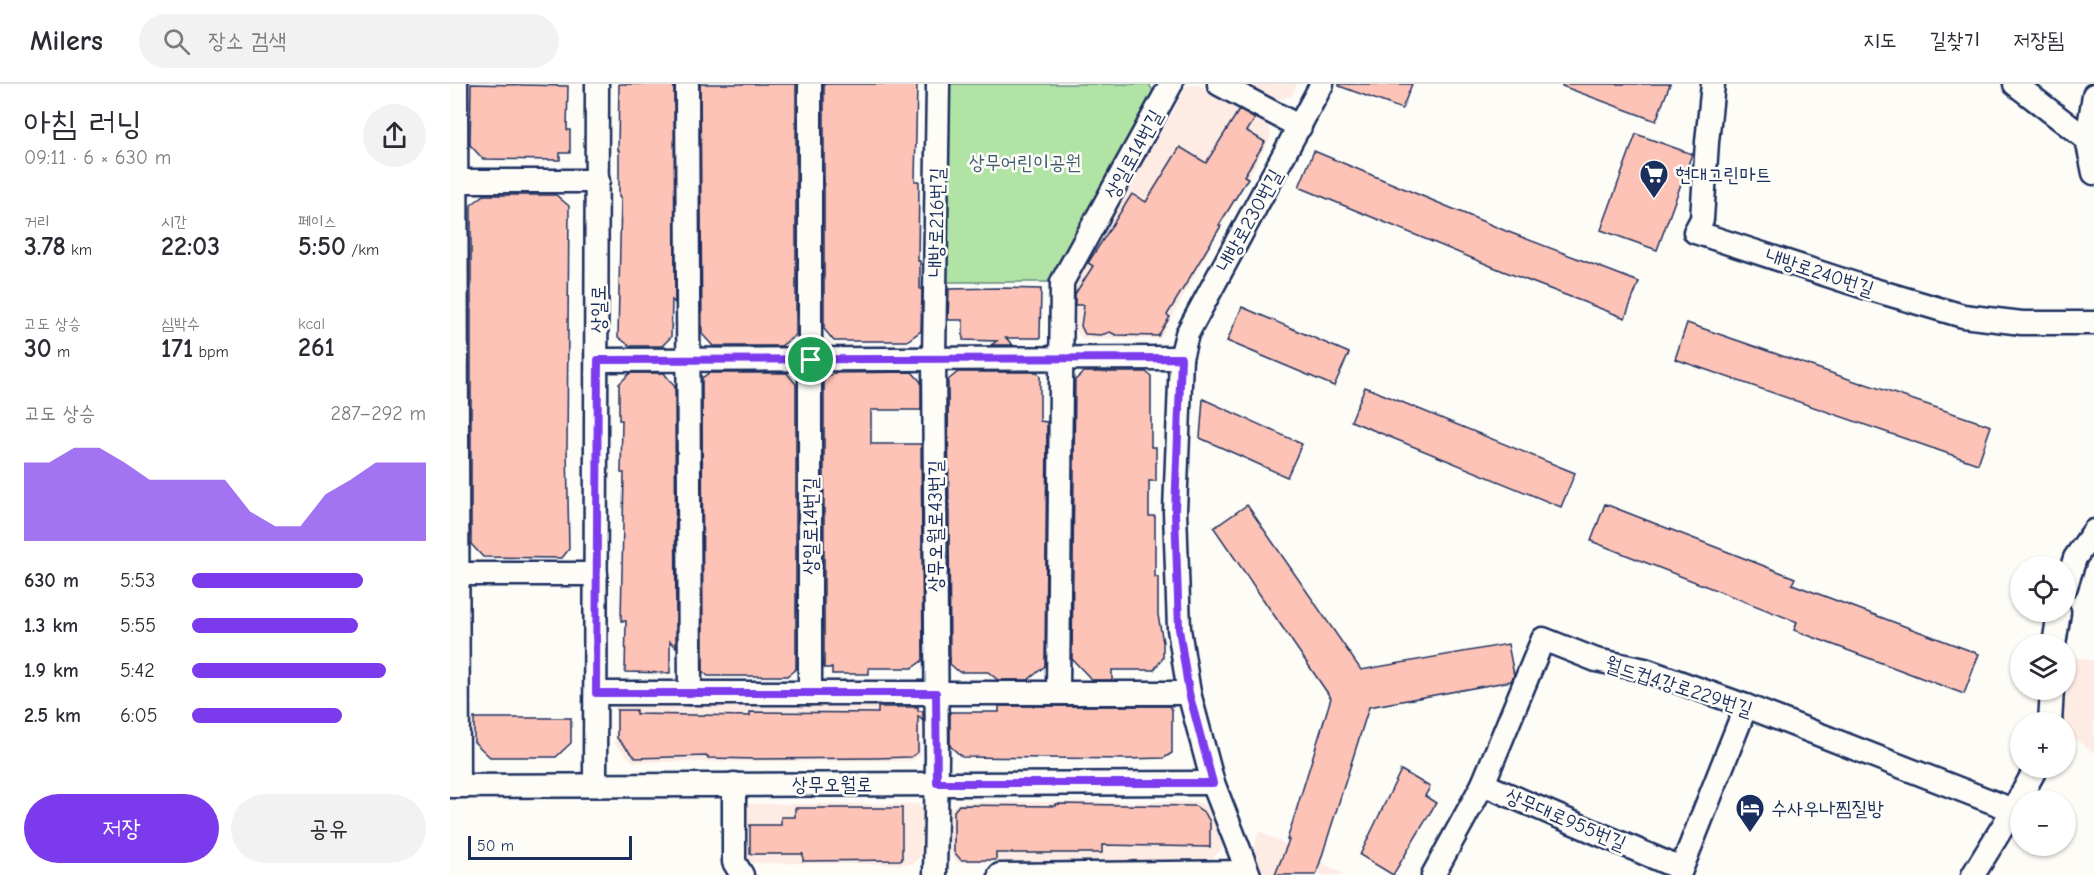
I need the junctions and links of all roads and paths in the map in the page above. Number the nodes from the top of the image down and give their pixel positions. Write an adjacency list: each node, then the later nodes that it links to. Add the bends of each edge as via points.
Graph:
1 (456, 84): 15 (street)
2 (597, 84): 16 (street, 상일로)
3 (687, 84): 21 (street)
4 (810, 84): 22 (street, 상일로14번길)
5 (938, 84): 23 (street, 내방로216번길)
6 (1171, 84): 24 (street, 상일로14번길, via 1062,282)
7 (1219, 84): 12 (street)
8 (1322, 84): 12 (street, 내방로230번길)
9 (1713, 84): 18 (street, 내방로240번길, via 1702,219 1695,232 1963,316 2022,324)
10 (2015, 84): 13 (street)
11 (2094, 95): 13 (street)
12 (1299, 127): 19 (street, 내방로230번길, via 1187,334)
13 (2091, 142): 14 (street)
14 (2094, 172)
15 (453, 181): 16 (street); 17 (street)
16 (598, 181): 20 (street, 상일로)
17 (453, 313): 25 (street)
18 (2094, 323)
19 (1181, 358): 24 (street); 35 (street, 내방로230번길, via 1175,511 1179,629)
20 (598, 360): 21 (street); 29 (street, 상일로)
21 (688, 360): 22 (street); 32 (street)
22 (811, 360): 23 (street); 33 (street, 상일로14번길)
23 (934, 360): 24 (street); 34 (street, 상무오월로43번길)
24 (1061, 360): 30 (street, 상일로14번길)
25 (454, 446): 28 (street)
26 (2094, 531): 27 (street)
27 (2076, 557)
28 (454, 574): 29 (street); 36 (street)
29 (596, 574): 31 (street, 상일로)
30 (1059, 692): 34 (street); 35 (street)
31 (596, 693): 32 (street); 42 (street, 상일로)
32 (690, 693): 33 (street)
33 (810, 693): 34 (street)
34 (936, 693): 38 (street, 상무오월로43번길)
35 (1189, 693): 39 (street, 내방로230번길)
36 (454, 700): 43 (street)
37 (1746, 706): 41 (street, 월드컵4강로229번길, via 1645,670 1596,660 1543,639); 44 (street, 월드컵4강로229번길); 46 (street, 상무대로955번길)
38 (937, 783): 39 (street, 상무오월로); 40 (street, 상무오월로); 49 (street, 상무오월로43번길)
39 (1213, 783): 47 (street, 내방로230번길)
40 (734, 784): 42 (street, 상무오월로); 48 (street, via 734,862)
41 (1483, 784): 46 (street, 상무대로955번길); 51 (street, 월드컵4강로229번길)
42 (595, 785): 43 (street, 상무오월로)
43 (454, 786)
44 (2010, 809)
45 (2010, 815): 52 (street)
46 (1680, 872)
47 (1248, 873): 50 (street)
48 (742, 875)
49 (935, 875)
50 (1000, 875)
51 (1433, 875)
52 (1973, 875)

